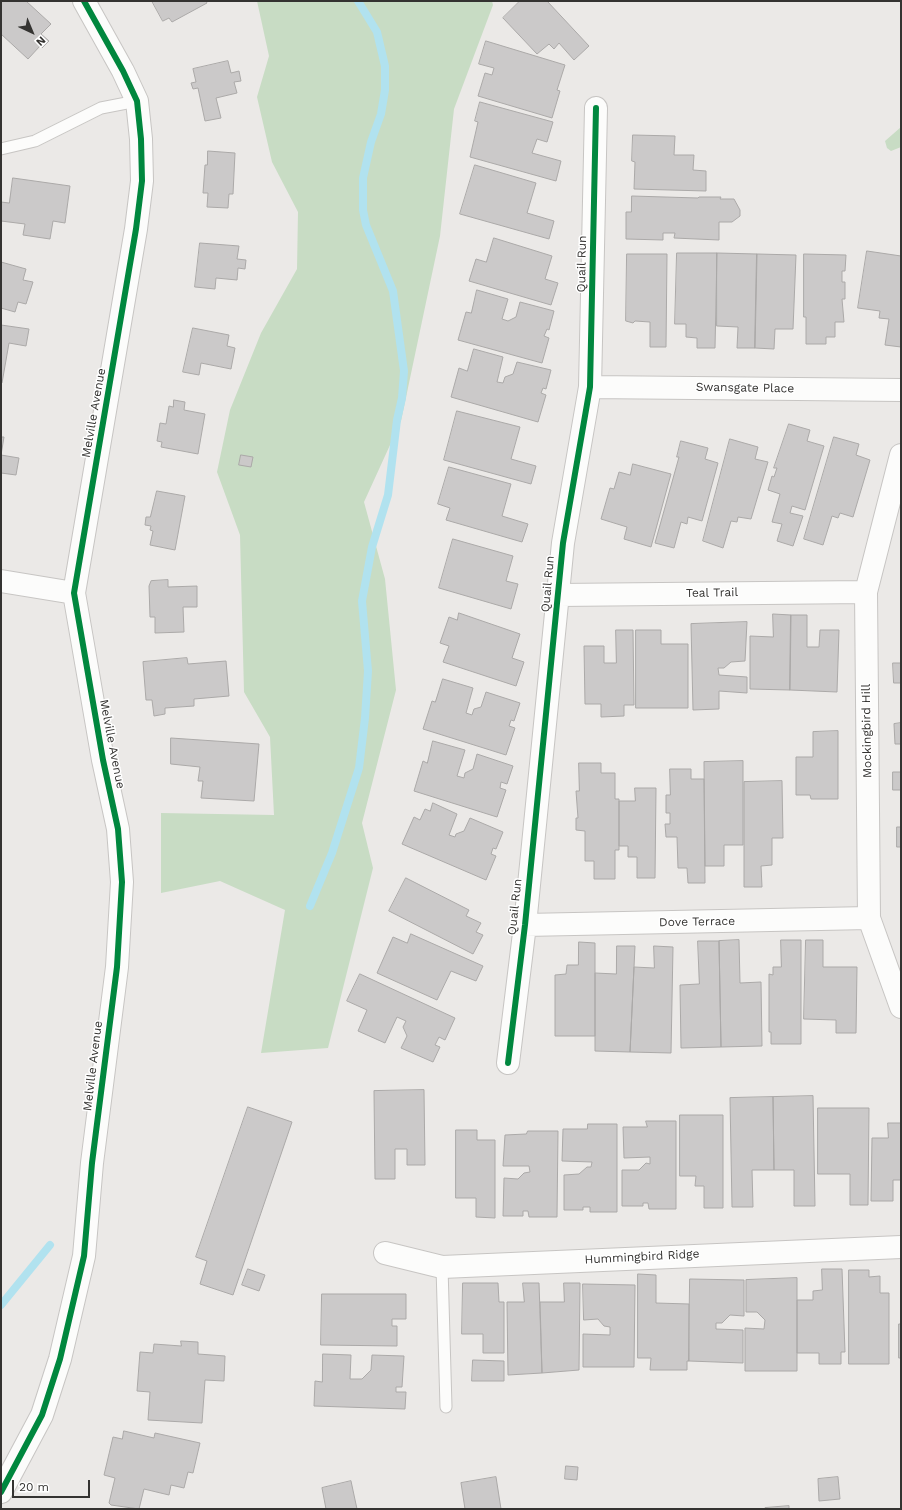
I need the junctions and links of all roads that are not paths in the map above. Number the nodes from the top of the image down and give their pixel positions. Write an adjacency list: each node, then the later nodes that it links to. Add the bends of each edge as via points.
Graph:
1 (84, 1): 2 (street, Melville Avenue)
2 (137, 101): 4 (lane, via 101,108 35,141); 10 (street, Melville Avenue, via 142,181 137,222)
3 (596, 108): 5 (street, Quail Run)
4 (1, 149)
5 (590, 387): 6 (street, Swansgate Place); 11 (street, Quail Run, via 563,544)
6 (901, 390)
7 (901, 455): 9 (street, Mockingbird Hill)
8 (1, 582): 10 (street)
9 (866, 592): 11 (street, Teal Trail); 12 (street, Mockingbird Hill)
10 (74, 593): 20 (street, Melville Avenue, via 103,760 118,829 122,882 117,966 92,1163 84,1256 60,1359 42,1415)
11 (559, 595): 13 (street, Quail Run)
12 (869, 918): 13 (street, Dove Terrace); 14 (street, Mockingbird Hill)
13 (524, 925): 15 (street, Quail Run)
14 (901, 1007)
15 (508, 1063)
16 (901, 1247): 18 (street, Hummingbird Ridge)
17 (385, 1252): 18 (street, Hummingbird Ridge)
18 (442, 1266): 19 (lane)
19 (446, 1407)
20 (1, 1492)

